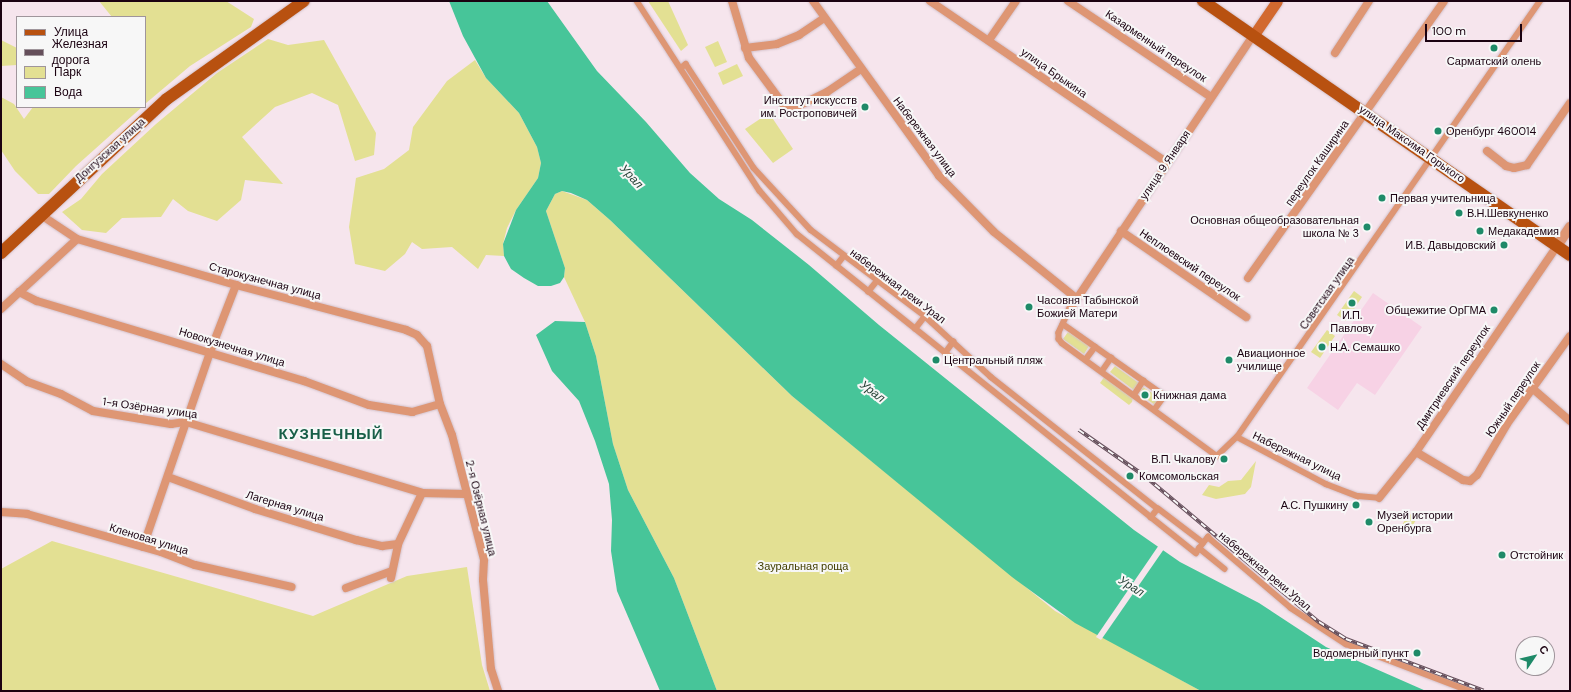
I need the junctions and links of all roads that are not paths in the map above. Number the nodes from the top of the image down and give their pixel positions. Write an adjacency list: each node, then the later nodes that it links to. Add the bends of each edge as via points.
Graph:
1 (304, 1): 26 (main road, Донгузская улица, via 167,100)
2 (637, 1): 18 (street, набережная реки Урал)
3 (732, 1): 16 (street)
4 (813, 1): 13 (street, Набережная улица)
5 (930, 1): 15 (street, улица Брыкина)
6 (1016, 1): 15 (street)
7 (1068, 1): 20 (street, Казарменный переулок)
8 (1203, 1): 14 (main road, улица Максима Горького)
9 (1277, 1): 14 (main road, улица 9 Января)
10 (1369, 1): 17 (street)
11 (1444, 1): 22 (street, переулок Каширина)
12 (1540, 1): 24 (street, Советская улица)
13 (824, 18): 16 (street, via 799,35 777,44); 19 (street, Набережная улица)
14 (1253, 36): 20 (street, улица 9 Января); 22 (main road, улица Максима Горького)
15 (989, 40): 25 (street, улица Брыкина)
16 (745, 48): 19 (street, via 755,67 786,108 794,108 827,92)
17 (1335, 53)
18 (681, 68): 28 (street, набережная реки Урал, via 686,64 754,168); 31 (street, набережная реки Урал, via 774,211)
19 (861, 69): 42 (street, Набережная улица, via 939,176 994,232)
20 (1211, 97): 25 (street, улица 9 Января)
21 (1570, 103): 23 (street, via 1527,165 1514,168 1506,166)
22 (1366, 112): 24 (main road, улица Максима Горького); 37 (street, переулок Каширина)
23 (1487, 151)
24 (1432, 157): 32 (main road, улица Максима Горького); 69 (street, Советская улица)
25 (1166, 162): 29 (street, улица 9 Января)
26 (41, 215): 30 (street, Старокузнечная улица); 33 (main road, Донгузская улица)
27 (1570, 228): 32 (street, Дмитриевский переулок)
28 (811, 230): 31 (street); 35 (street, набережная реки Урал)
29 (1121, 231): 42 (street, улица 9 Января); 46 (street, Неплюевский переулок)
30 (77, 239): 39 (street, Старокузнечная улица); 40 (street)
31 (803, 239): 36 (street, набережная реки Урал)
32 (1557, 246): 34 (main road, улица Максима Горького); 71 (street, Дмитриевский переулок)
33 (1, 253)
34 (1570, 255)
35 (843, 257): 36 (street); 38 (street, набережная реки Урал)
36 (836, 266): 41 (street, набережная реки Урал)
37 (1248, 278)
38 (876, 282): 41 (street); 45 (street, набережная реки Урал)
39 (236, 285): 53 (street); 63 (street, Старокузнечная улица, via 406,330 416,335 427,346)
40 (19, 292): 43 (street); 53 (street, Новокузнечная улица, via 37,301)
41 (868, 292): 48 (street, набережная реки Урал)
42 (1076, 298): 44 (street, улица 9 Января)
43 (1, 309)
44 (1070, 309): 47 (street, улица 9 Января)
45 (925, 316): 48 (street); 51 (street, набережная реки Урал)
46 (1246, 317)
47 (1063, 324): 49 (street, улица 9 Января); 52 (street)
48 (915, 329): 54 (street, набережная реки Урал)
49 (1059, 333): 56 (street, Набережная улица, via 1062,343)
50 (1570, 336): 60 (street, Южный переулок)
51 (953, 342): 54 (street); 62 (street, набережная реки Урал)
52 (1095, 347): 55 (street); 56 (street)
53 (210, 352): 63 (street, Новокузнечная улица, via 304,381 369,405 412,412); 67 (street)
54 (945, 353): 64 (street, набережная реки Урал)
55 (1111, 358): 58 (street); 59 (street)
56 (1086, 359): 58 (street, Набережная улица)
57 (1, 364): 67 (street, 1-я Озёрная улица, via 28,382 61,394 93,411 171,424)
58 (1102, 371): 61 (street, Набережная улица)
59 (1143, 381): 61 (street); 65 (street, via 1164,396)
60 (1532, 388): 66 (street); 71 (street, Южный переулок, via 1477,475 1470,481 1463,480)
61 (1134, 395): 65 (street, Набережная улица)
62 (1018, 398): 64 (street); 68 (street, набережная реки Урал)
63 (440, 404): 76 (street, 2-я Озёрная улица, via 452,435)
64 (1012, 406): 70 (street, набережная реки Урал)
65 (1155, 410): 69 (street, Набережная улица, via 1217,456)
66 (1570, 421)
67 (186, 422): 72 (street); 75 (street, 1-я Озёрная улица)
68 (1058, 429): 70 (street); 73 (street, набережная реки Урал)
69 (1237, 437): 77 (street, Набережная улица, via 1326,484 1358,496)
70 (1052, 438): 74 (street, набережная реки Урал)
71 (1416, 452): 77 (street, Дмитриевский переулок)
72 (168, 477): 82 (street, Лагерная улица, via 255,509 356,540 382,546); 83 (street)
73 (1125, 483): 74 (street); 78 (street, набережная реки Урал)
74 (1118, 492): 80 (street, набережная реки Урал)
75 (422, 493): 76 (street, 1-я Озёрная улица); 82 (street)
76 (466, 494): 88 (street, 2-я Озёрная улица, via 484,560 483,580 491,669)
77 (1379, 498)
78 (1158, 509): 80 (street); 81 (street, набережная реки Урал)
79 (1, 512): 83 (street, Кленовая улица, via 27,514)
80 (1151, 518): 84 (street, набережная реки Урал, via 1196,553)
81 (1203, 543): 84 (street, набережная реки Урал); 89 (street, набережная реки Урал, via 1208,537 1291,608 1346,644)
82 (398, 544): 87 (street, via 392,574)
83 (143, 547): 86 (street, Кленовая улица, via 195,565)
84 (1199, 548): 85 (street, набережная реки Урал)
85 (1225, 568)
86 (292, 587)
87 (346, 588)
88 (498, 691)
89 (1470, 691)

